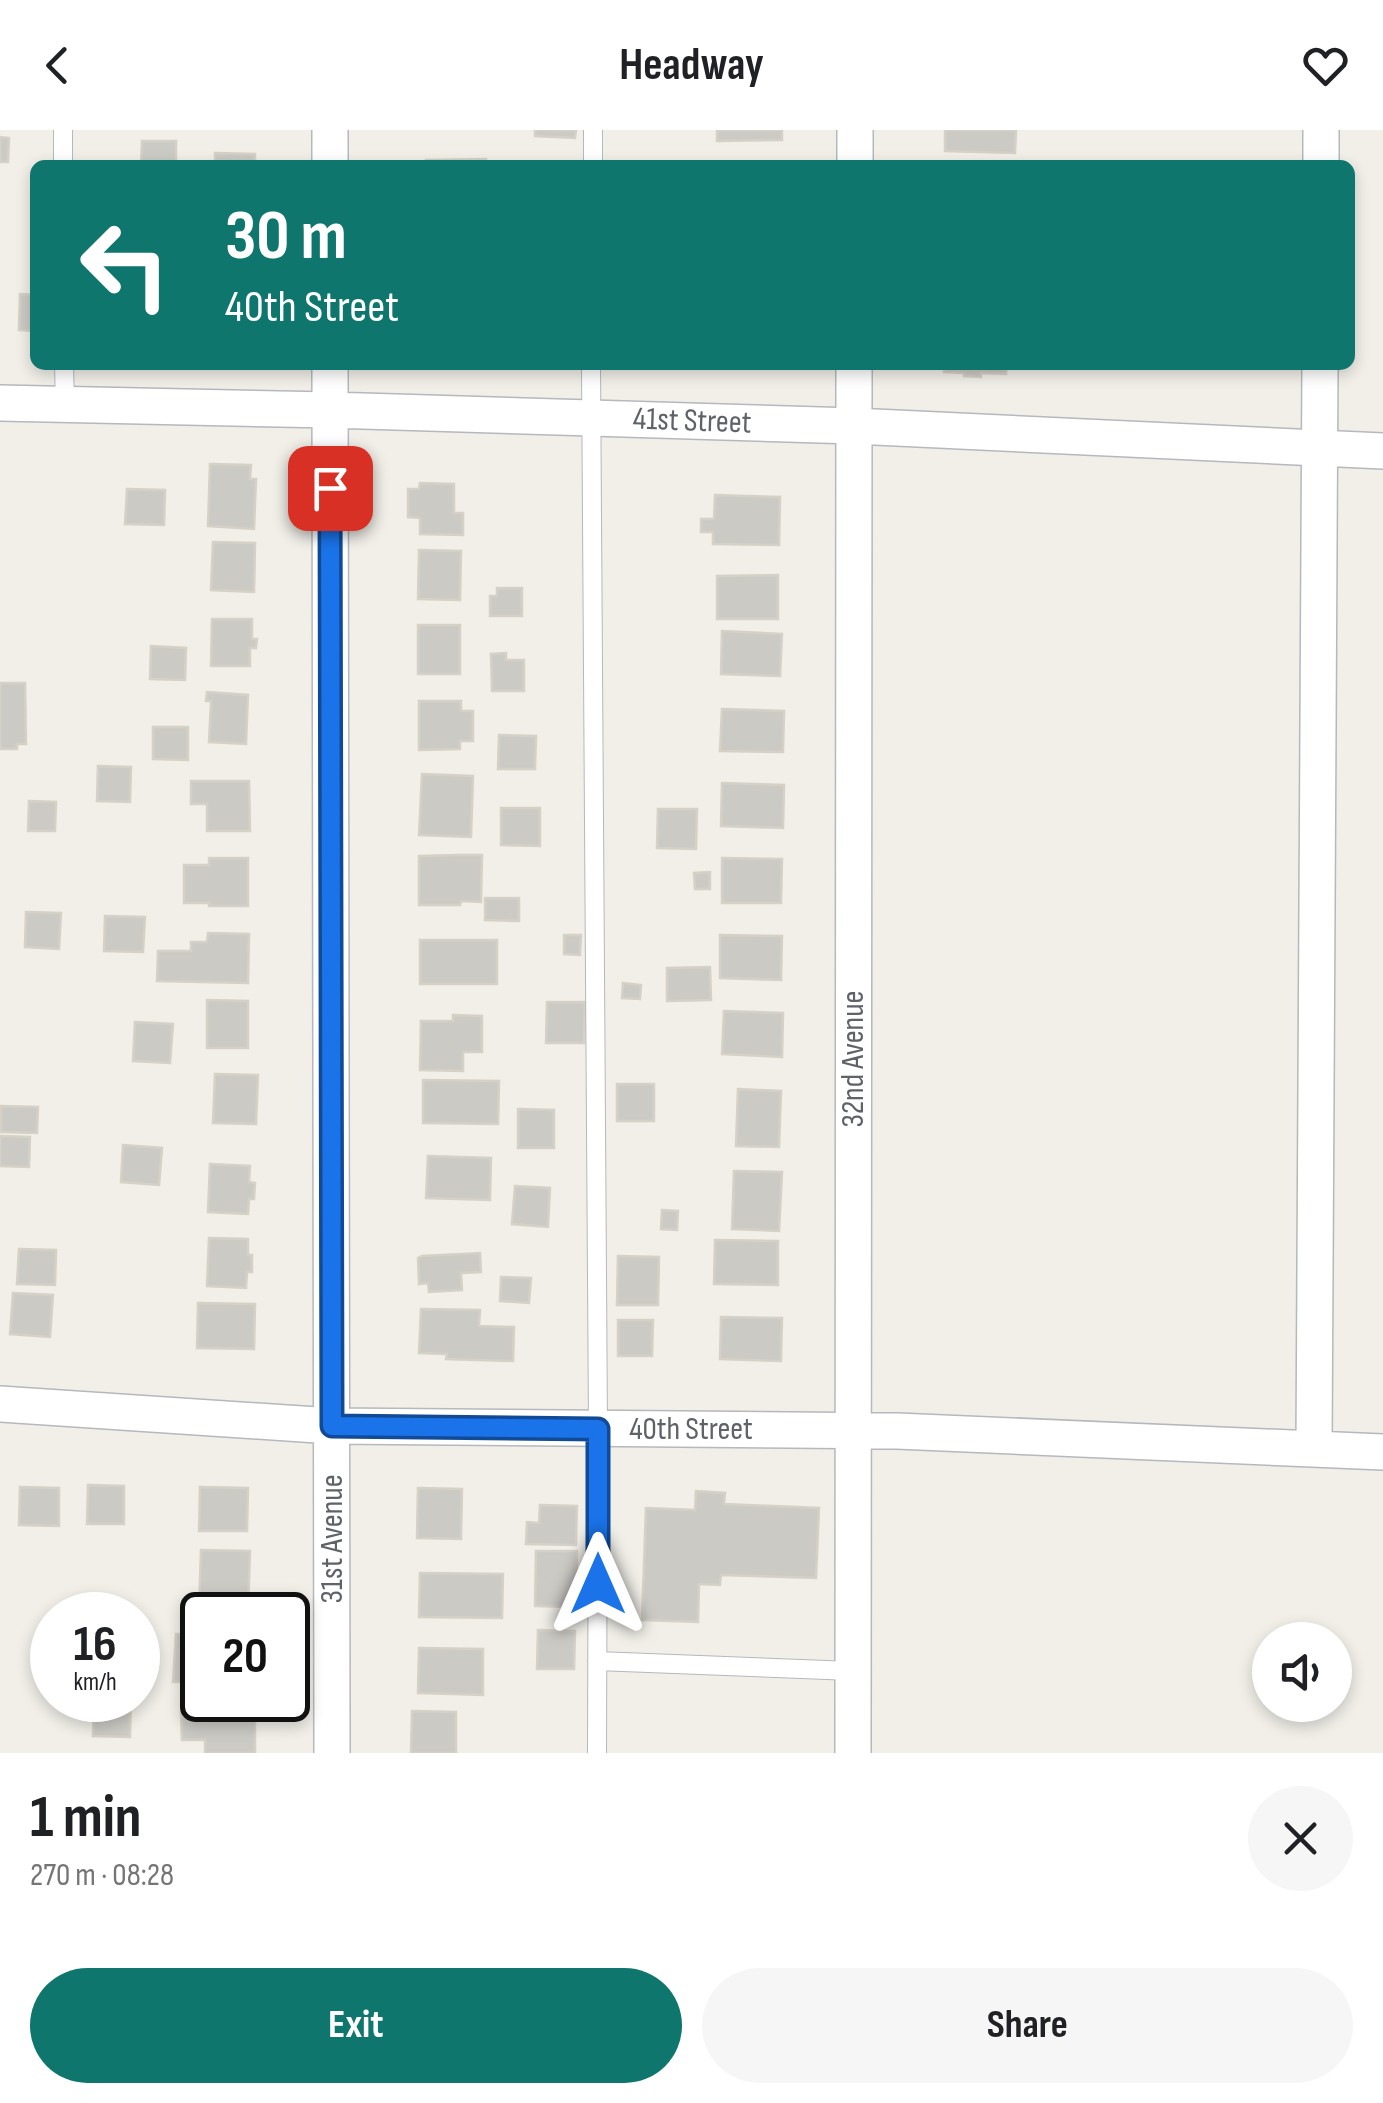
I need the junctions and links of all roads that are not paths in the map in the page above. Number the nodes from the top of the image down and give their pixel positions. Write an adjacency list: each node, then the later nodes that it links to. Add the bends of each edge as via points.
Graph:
1 (63, 130): 6 (lane)
2 (330, 130): 7 (street)
3 (593, 130): 8 (lane)
4 (855, 130): 9 (street)
5 (1321, 130): 10 (street)
6 (63, 160)
7 (330, 160)
8 (593, 160)
9 (855, 160)
10 (1320, 160)
11 (64, 370): 17 (lane)
12 (330, 370): 18 (street, 31st Avenue)
13 (591, 370): 19 (lane)
14 (854, 370): 20 (street, 32nd Avenue)
15 (1320, 370): 21 (street)
16 (0, 403): 17 (street, 41st Street)
17 (64, 406): 18 (street, 41st Street)
18 (330, 410): 19 (street, 41st Street); 24 (street, 31st Avenue)
19 (591, 418): 20 (street, 41st Street); 25 (lane)
20 (854, 426): 21 (street, 41st Street); 26 (street, 32nd Avenue)
21 (1319, 448): 22 (street, 41st Street); 27 (street)
22 (1383, 451)
23 (0, 1404): 24 (street, 40th Street)
24 (332, 1426): 25 (street, 40th Street); 31 (street, 31st Avenue)
25 (598, 1429): 26 (street, 40th Street); 29 (lane)
26 (853, 1431): 27 (street, 40th Street); 30 (street, 32nd Avenue)
27 (1314, 1449): 28 (street, 40th Street)
28 (1383, 1452)
29 (598, 1661): 30 (lane); 32 (lane)
30 (853, 1671): 33 (street, 32nd Avenue)
31 (332, 1753)
32 (597, 1753)
33 (853, 1753)

